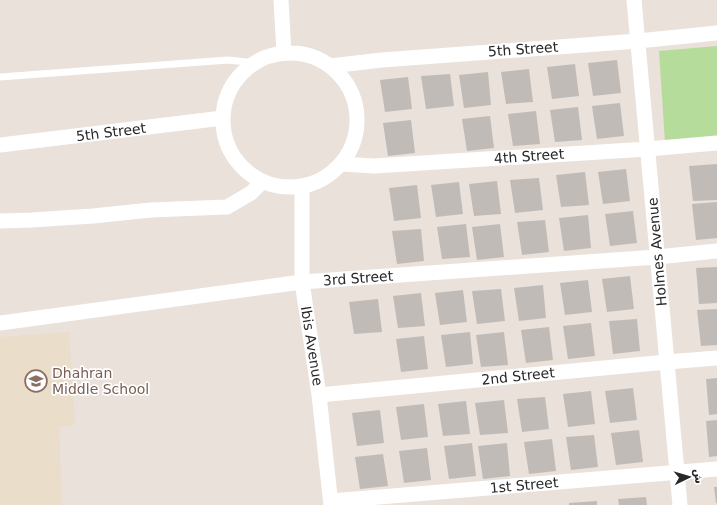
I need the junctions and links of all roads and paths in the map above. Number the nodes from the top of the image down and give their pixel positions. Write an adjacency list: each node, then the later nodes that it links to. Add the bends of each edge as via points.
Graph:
1 (281, 0): 5 (street)
2 (634, 0): 4 (street, Holmes Avenue)
3 (717, 33): 4 (street, 5th Street)
4 (638, 41): 6 (street, 5th Street); 12 (street, Holmes Avenue)
5 (284, 53): 6 (street, via 305,54); 7 (street, via 264,58)
6 (330, 66): 13 (street, via 341,76 352,94 357,115 356,136)
7 (249, 67): 8 (lane, via 255,62 228,60); 9 (street, via 232,86)
8 (0, 77)
9 (223, 118): 11 (street, 5th Street); 14 (street, via 225,137 232,154 239,165)
10 (717, 143): 12 (street, 4th Street)
11 (0, 146)
12 (648, 149): 13 (street, 4th Street, via 374,166); 18 (street, Holmes Avenue)
13 (342, 164): 15 (street, via 326,178)
14 (262, 182): 15 (street, via 285,188); 16 (street, via 251,193 227,207)
15 (302, 187): 19 (street, Ibis Avenue)
16 (0, 221)
17 (717, 251): 18 (street, 3rd Street)
18 (657, 257): 19 (street, 3rd Street); 22 (street, Holmes Avenue)
19 (302, 282): 20 (street, 3rd Street); 23 (street, Ibis Avenue)
20 (0, 323)
21 (717, 358): 22 (street, 2nd Street)
22 (667, 362): 23 (street, 2nd Street); 25 (street, Holmes Avenue)
23 (319, 395): 26 (street, Ibis Avenue)
24 (717, 469): 25 (street, 1st Street)
25 (677, 472): 26 (street, 1st Street); 27 (street, Holmes Avenue)
26 (331, 503)
27 (680, 505)

